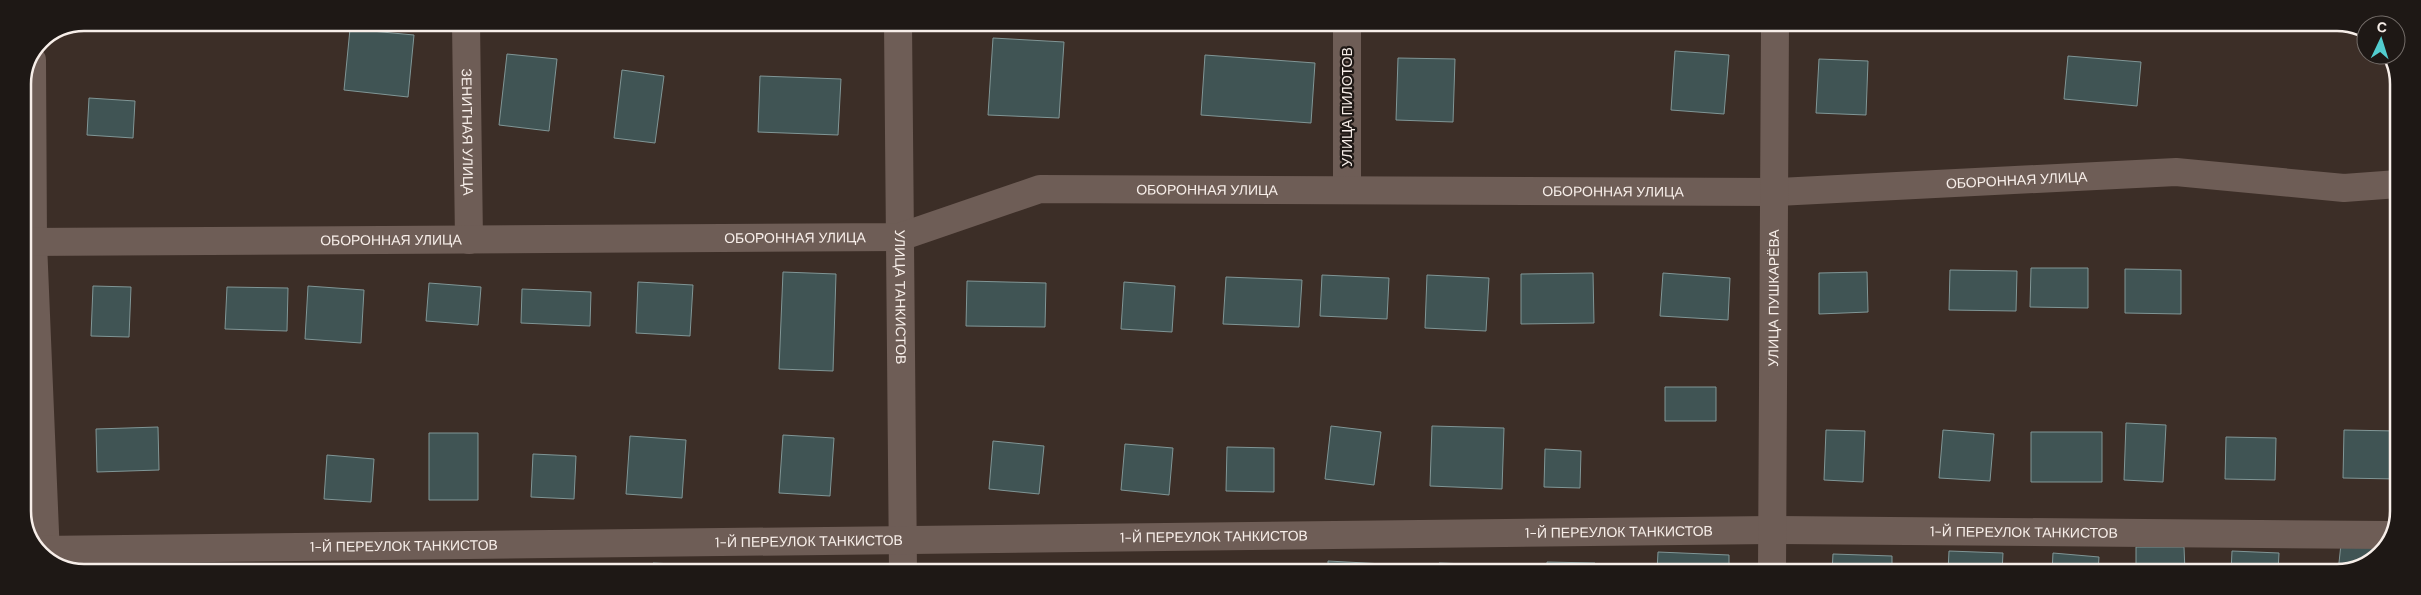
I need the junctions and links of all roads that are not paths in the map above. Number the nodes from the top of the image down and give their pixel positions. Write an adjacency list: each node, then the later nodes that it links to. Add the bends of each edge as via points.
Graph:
1 (466, 31): 11 (street, ЗЕНИТНАЯ УЛИЦА)
2 (898, 31): 10 (street, УЛИЦА ТАНКИСТОВ)
3 (1347, 31): 8 (street, УЛИЦА ПИЛОТОВ)
4 (1775, 31): 9 (street, УЛИЦА ПУШКАРЁВА)
5 (32, 78): 6 (street)
6 (31, 106)
7 (2390, 185): 9 (street, ОБОРОННАЯ УЛИЦА, via 2344,188 2176,172)
8 (1347, 190): 9 (street, ОБОРОННАЯ УЛИЦА); 10 (street, ОБОРОННАЯ УЛИЦА, via 1040,189)
9 (1776, 192): 14 (street, УЛИЦА ПУШКАРЁВА)
10 (900, 237): 11 (street, ОБОРОННАЯ УЛИЦА); 16 (street, УЛИЦА ТАНКИСТОВ)
11 (469, 240): 12 (street, ОБОРОННАЯ УЛИЦА)
12 (31, 243)
13 (31, 305): 17 (street)
14 (1771, 530): 15 (street, 1-Й ПЕРЕУЛОК ТАНКИСТОВ); 16 (street, 1-Й ПЕРЕУЛОК ТАНКИСТОВ); 20 (street, УЛИЦА ПУШКАРЁВА)
15 (2384, 536)
16 (903, 541): 18 (street, 1-Й ПЕРЕУЛОК ТАНКИСТОВ); 19 (street, УЛИЦА ТАНКИСТОВ)
17 (43, 544)
18 (50, 552)
19 (903, 564)
20 (1772, 564)

